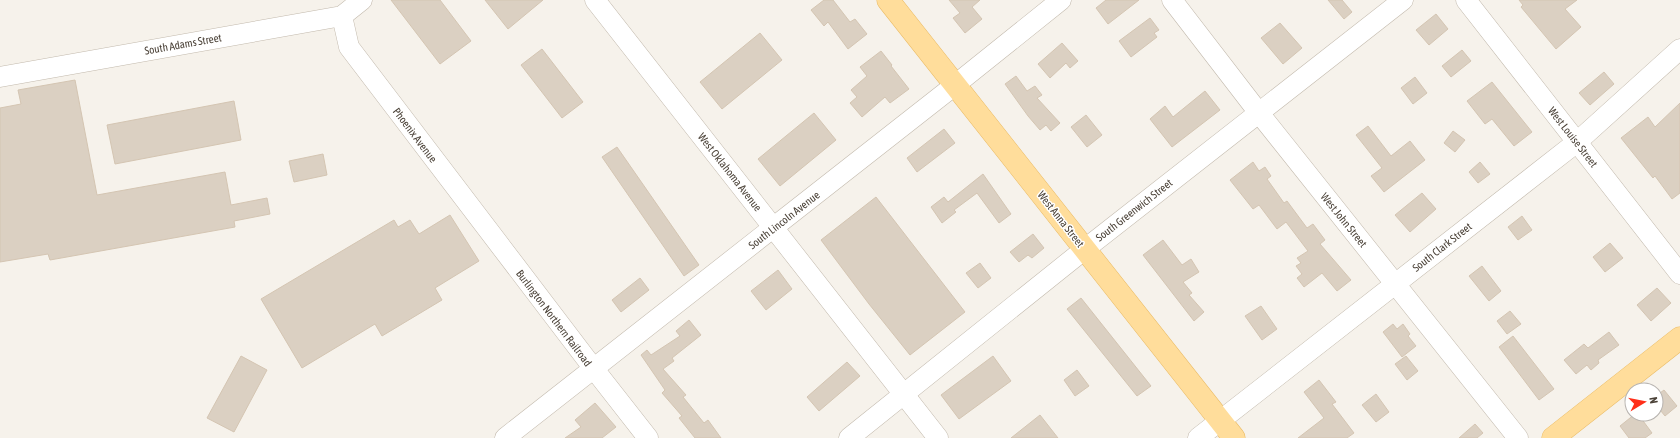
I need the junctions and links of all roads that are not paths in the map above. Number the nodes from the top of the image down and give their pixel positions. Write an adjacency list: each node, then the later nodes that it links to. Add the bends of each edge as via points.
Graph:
1 (362, 0): 8 (street, South Adams Street)
2 (595, 0): 14 (street, West Oklahoma Avenue)
3 (888, 0): 11 (main road, West Anna Street)
4 (1061, 0): 11 (street, South Lincoln Avenue)
5 (1172, 0): 12 (street, West John Street)
6 (1403, 0): 12 (street, South Greenwich Street)
7 (1466, 0): 13 (street, West Louise Street)
8 (342, 16): 10 (street, South Adams Street); 15 (street, Phoenix Avenue, via 348,47)
9 (1680, 49): 13 (street, South Clark Street)
10 (0, 77)
11 (955, 85): 14 (street, South Lincoln Avenue); 16 (main road, West Anna Street)
12 (1259, 113): 16 (street, South Greenwich Street); 18 (street, West John Street)
13 (1577, 142): 17 (street, West Louise Street); 18 (street, South Clark Street)
14 (774, 228): 20 (street, South Lincoln Avenue); 21 (street, West Oklahoma Avenue)
15 (501, 248): 20 (street, Burlington Northern Railroad)
16 (1085, 249): 21 (street, South Greenwich Street); 22 (main road, West Anna Street)
17 (1680, 274)
18 (1395, 284): 22 (street, South Clark Street); 29 (street, West John Street)
19 (1680, 338): 30 (main road)
20 (594, 369): 23 (street, South Lincoln Avenue); 24 (street, Burlington Northern Railroad)
21 (904, 394): 25 (street, South Greenwich Street); 26 (street, West Oklahoma Avenue)
22 (1220, 420): 27 (street, South Clark Street); 28 (main road, West Anna Street)
23 (505, 438)
24 (648, 438)
25 (850, 438)
26 (938, 438)
27 (1198, 438)
28 (1234, 438)
29 (1518, 438)
30 (1553, 438)

